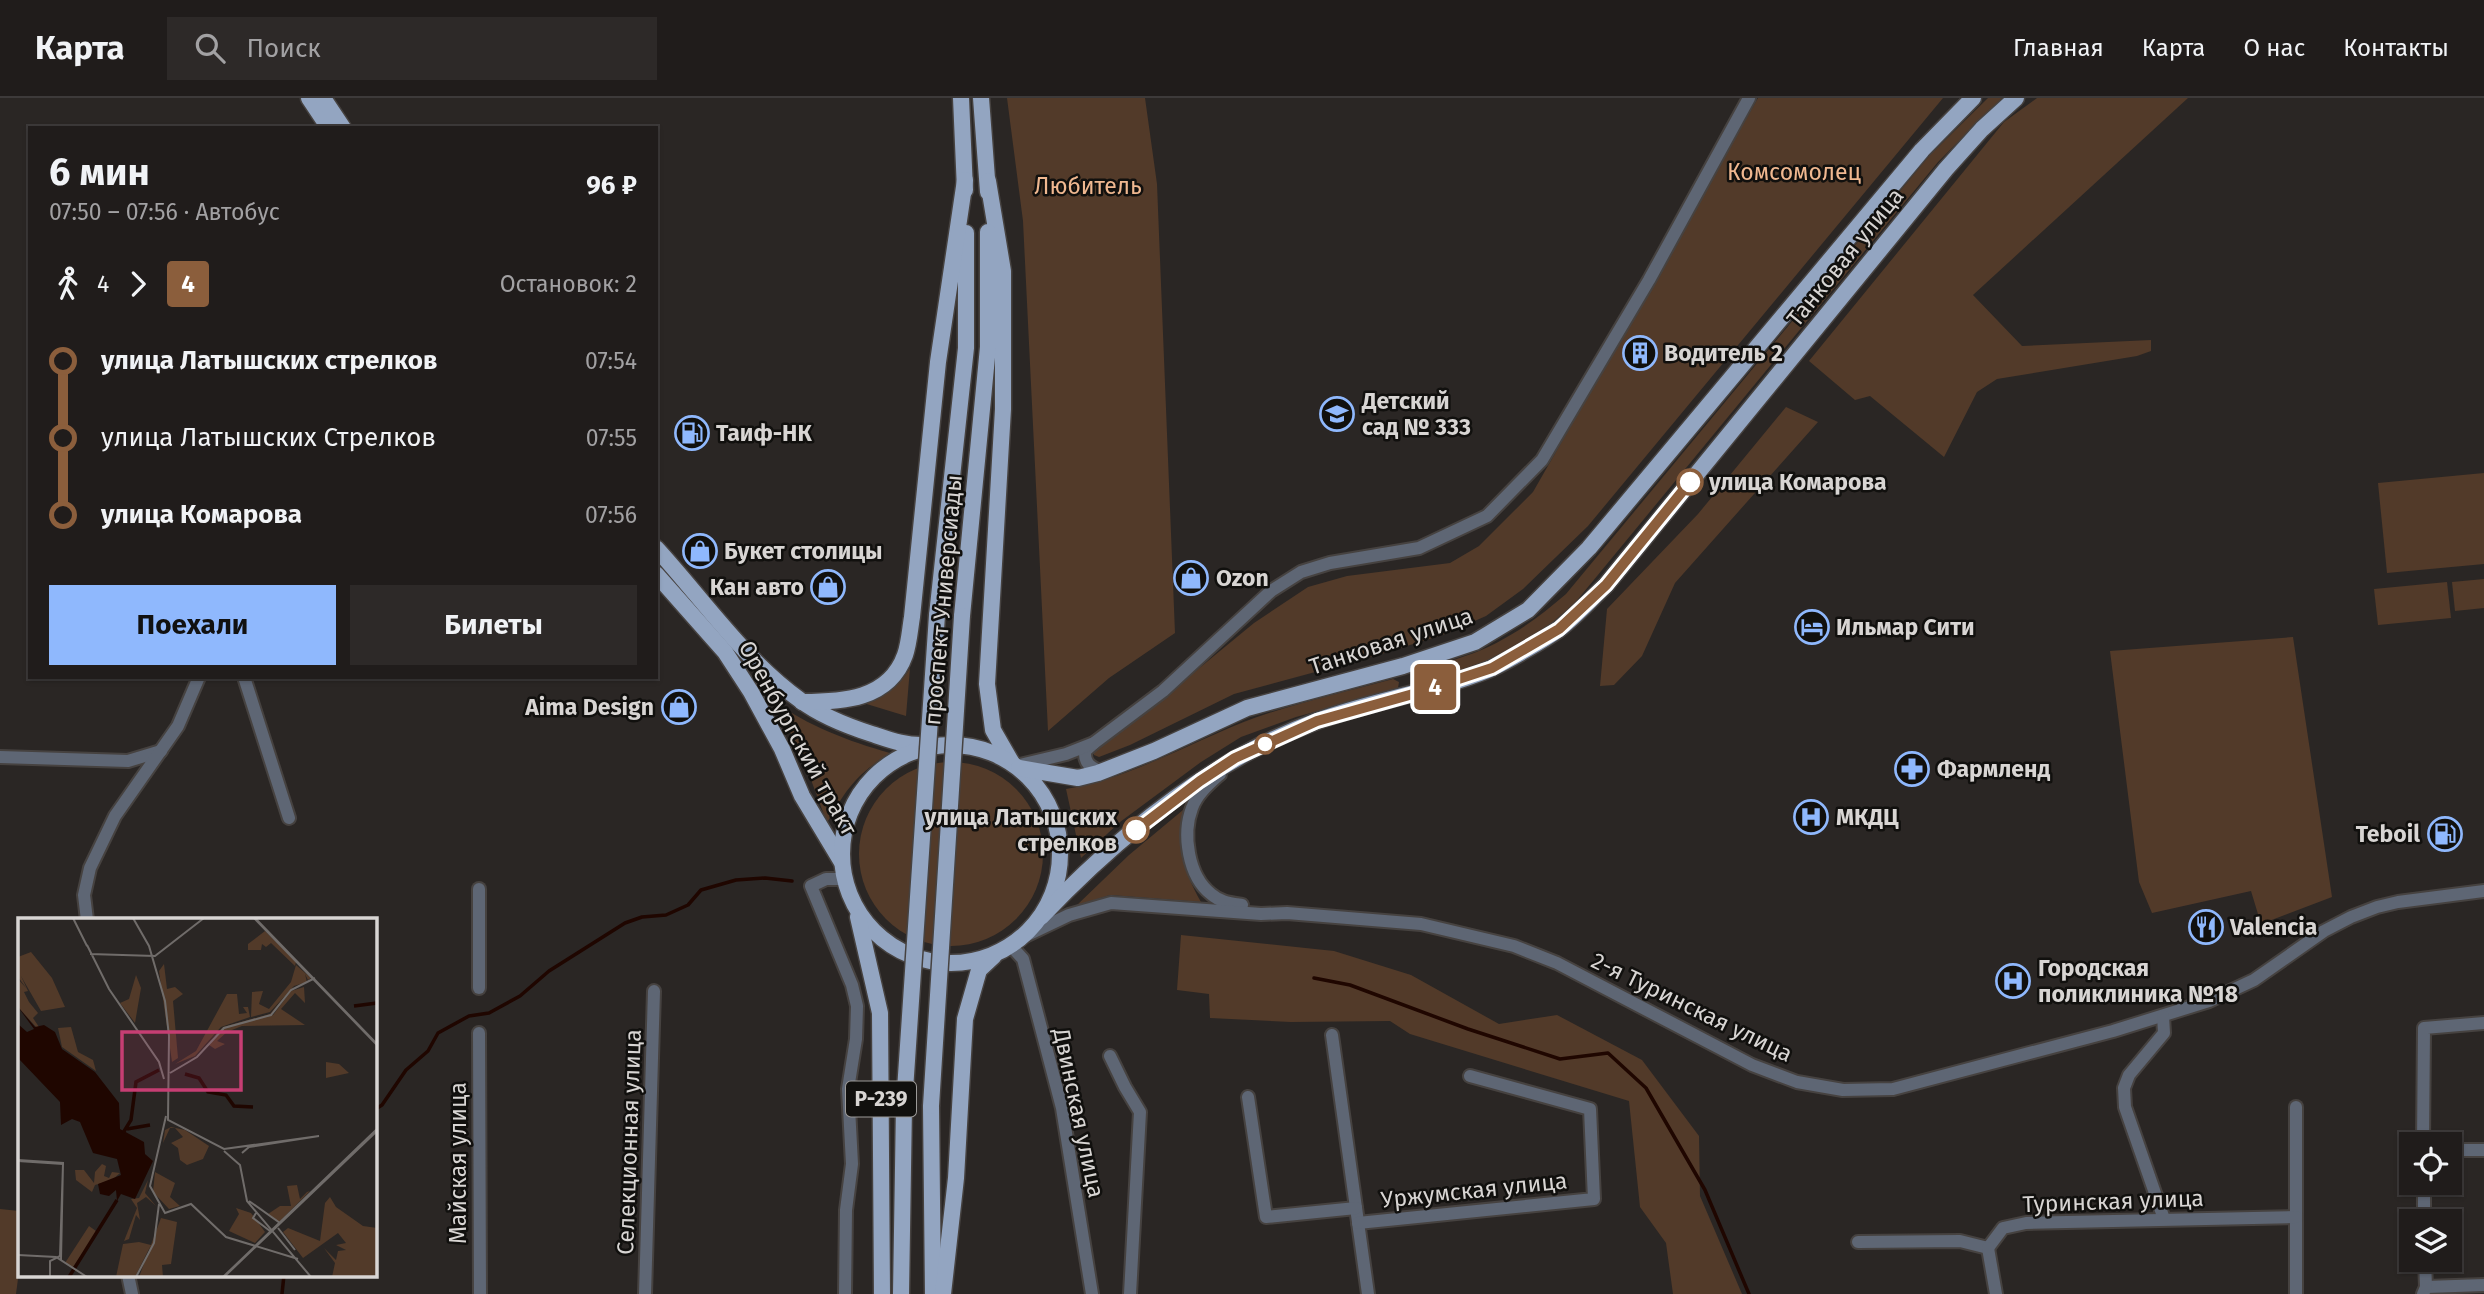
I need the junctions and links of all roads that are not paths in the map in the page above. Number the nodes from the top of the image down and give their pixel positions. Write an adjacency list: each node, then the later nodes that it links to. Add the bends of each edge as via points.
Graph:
1 (309, 98): 8 (main road)
2 (323, 98): 9 (main road)
3 (961, 98): 10 (main road, проспект Универсиады)
4 (981, 98): 11 (main road, проспект Универсиады)
5 (1749, 98): 19 (street, via 1649,281 1542,460 1487,516 1419,548 1301,572 1270,592 1163,691)
6 (1973, 98): 14 (main road, Танковая улица, via 1922,150 1589,548 1528,610 1475,642)
7 (2017, 98): 17 (main road, Танковая улица, via 1946,169 1606,585 1559,629 1492,668)
8 (328, 126)
9 (343, 126)
10 (965, 180): 18 (main road, via 905,656 890,682 875,691 845,701); 65 (main road, проспект Универсиады, bridge, via 966,348 937,615 904,1105)
11 (988, 181): 24 (main road, via 1003,271 1003,409 987,684 993,730); 66 (main road, проспект Универсиады, bridge, via 988,347 962,616 930,1106)
12 (658, 550): 18 (main road, Оренбургский тракт / Р-239, via 751,655)
13 (658, 576): 27 (main road, Оренбургский тракт / Р-239, via 732,662 771,727)
14 (1404, 666): 17 (main road); 25 (main road, Танковая улица, via 1247,708)
15 (198, 679): 21 (street, via 178,726)
16 (245, 679): 26 (street)
17 (1413, 694): 23 (main road, Танковая улица, via 1317,721)
18 (802, 702): 20 (main road, Оренбургский тракт / Р-239, via 832,719 912,746)
19 (1094, 743): 24 (street); 25 (street, via 1085,751 1086,760)
20 (952, 745): 24 (main road, Р-239, via 987,751); 27 (main road, Р-239, via 911,752 868,783 845,829)
21 (161, 751): 22 (street, via 128,761); 33 (street, via 115,816 90,868 84,895)
22 (0, 757)
23 (1235, 758): 31 (street, via 1192,807 1187,832 1192,866 1202,885 1218,899); 32 (main road, Танковая улица, via 1135,831 1078,878)
24 (1016, 766): 25 (main road, Танковая улица, via 1079,778); 32 (main road, Р-239, via 1050,807 1060,838 1056,887)
25 (1101, 772)
26 (289, 818)
27 (843, 871): 30 (main road, Р-239); 63 (street, via 811,886 857,1006 848,1088 852,1164 846,1210)
28 (479, 889): 37 (street)
29 (2484, 891): 39 (street, 2-я Туринская улица, via 2398,902 2351,917 2232,992)
30 (856, 908): 36 (main road, Р-239, via 882,938 917,958 957,963); 64 (main road, Р-239, via 880,1013)
31 (1287, 913): 34 (street, 2-я Туринская улица, via 1111,903 1069,915); 39 (street, 2-я Туринская улица, via 1422,924 1514,946 1557,963 1752,1065 1797,1082 1843,1090 1893,1089)
32 (1041, 917): 34 (main road, Р-239)
33 (87, 918)
34 (1025, 936): 35 (main road, Р-239)
35 (1011, 946): 36 (main road, Р-239); 68 (street, Двинская улица, via 1023,959 1062,1108)
36 (996, 954): 67 (main road, Р-239, via 979,970 965,1019 956,1178)
37 (478, 988)
38 (654, 991): 62 (street, Селекционная улица)
39 (2163, 1016): 52 (street, via 2164,1033 2129,1075 2124,1088 2125,1107)
40 (2484, 1023): 47 (street, via 2424,1028)
41 (479, 1033): 61 (street, Майская улица)
42 (1332, 1035): 50 (street)
43 (1110, 1056): 69 (street, Двинская улица, via 1140,1112)
44 (1470, 1076): 53 (street, Уржумская улица, via 1590,1109 1594,1199)
45 (1248, 1097): 50 (street, via 1266,1217)
46 (2296, 1107): 51 (street)
47 (2423, 1132)
48 (2462, 1150): 49 (street)
49 (2484, 1150)
50 (1356, 1208): 53 (street)
51 (2296, 1217): 52 (street, Туринская улица); 72 (street)
52 (2164, 1219): 55 (street, Туринская улица, via 2026,1223 2003,1228)
53 (1358, 1223): 70 (street)
54 (1858, 1242): 55 (street, via 1960,1241)
55 (1988, 1248): 71 (street)
56 (2425, 1272): 59 (street)
57 (128, 1276): 60 (street)
58 (2484, 1284): 59 (street)
59 (2424, 1290)
60 (132, 1294)
61 (480, 1294)
62 (645, 1294)
63 (845, 1294)
64 (882, 1294)
65 (901, 1294)
66 (933, 1294)
67 (943, 1294)
68 (1092, 1294)
69 (1130, 1294)
70 (1368, 1294)
71 (1996, 1294)
72 (2296, 1294)

